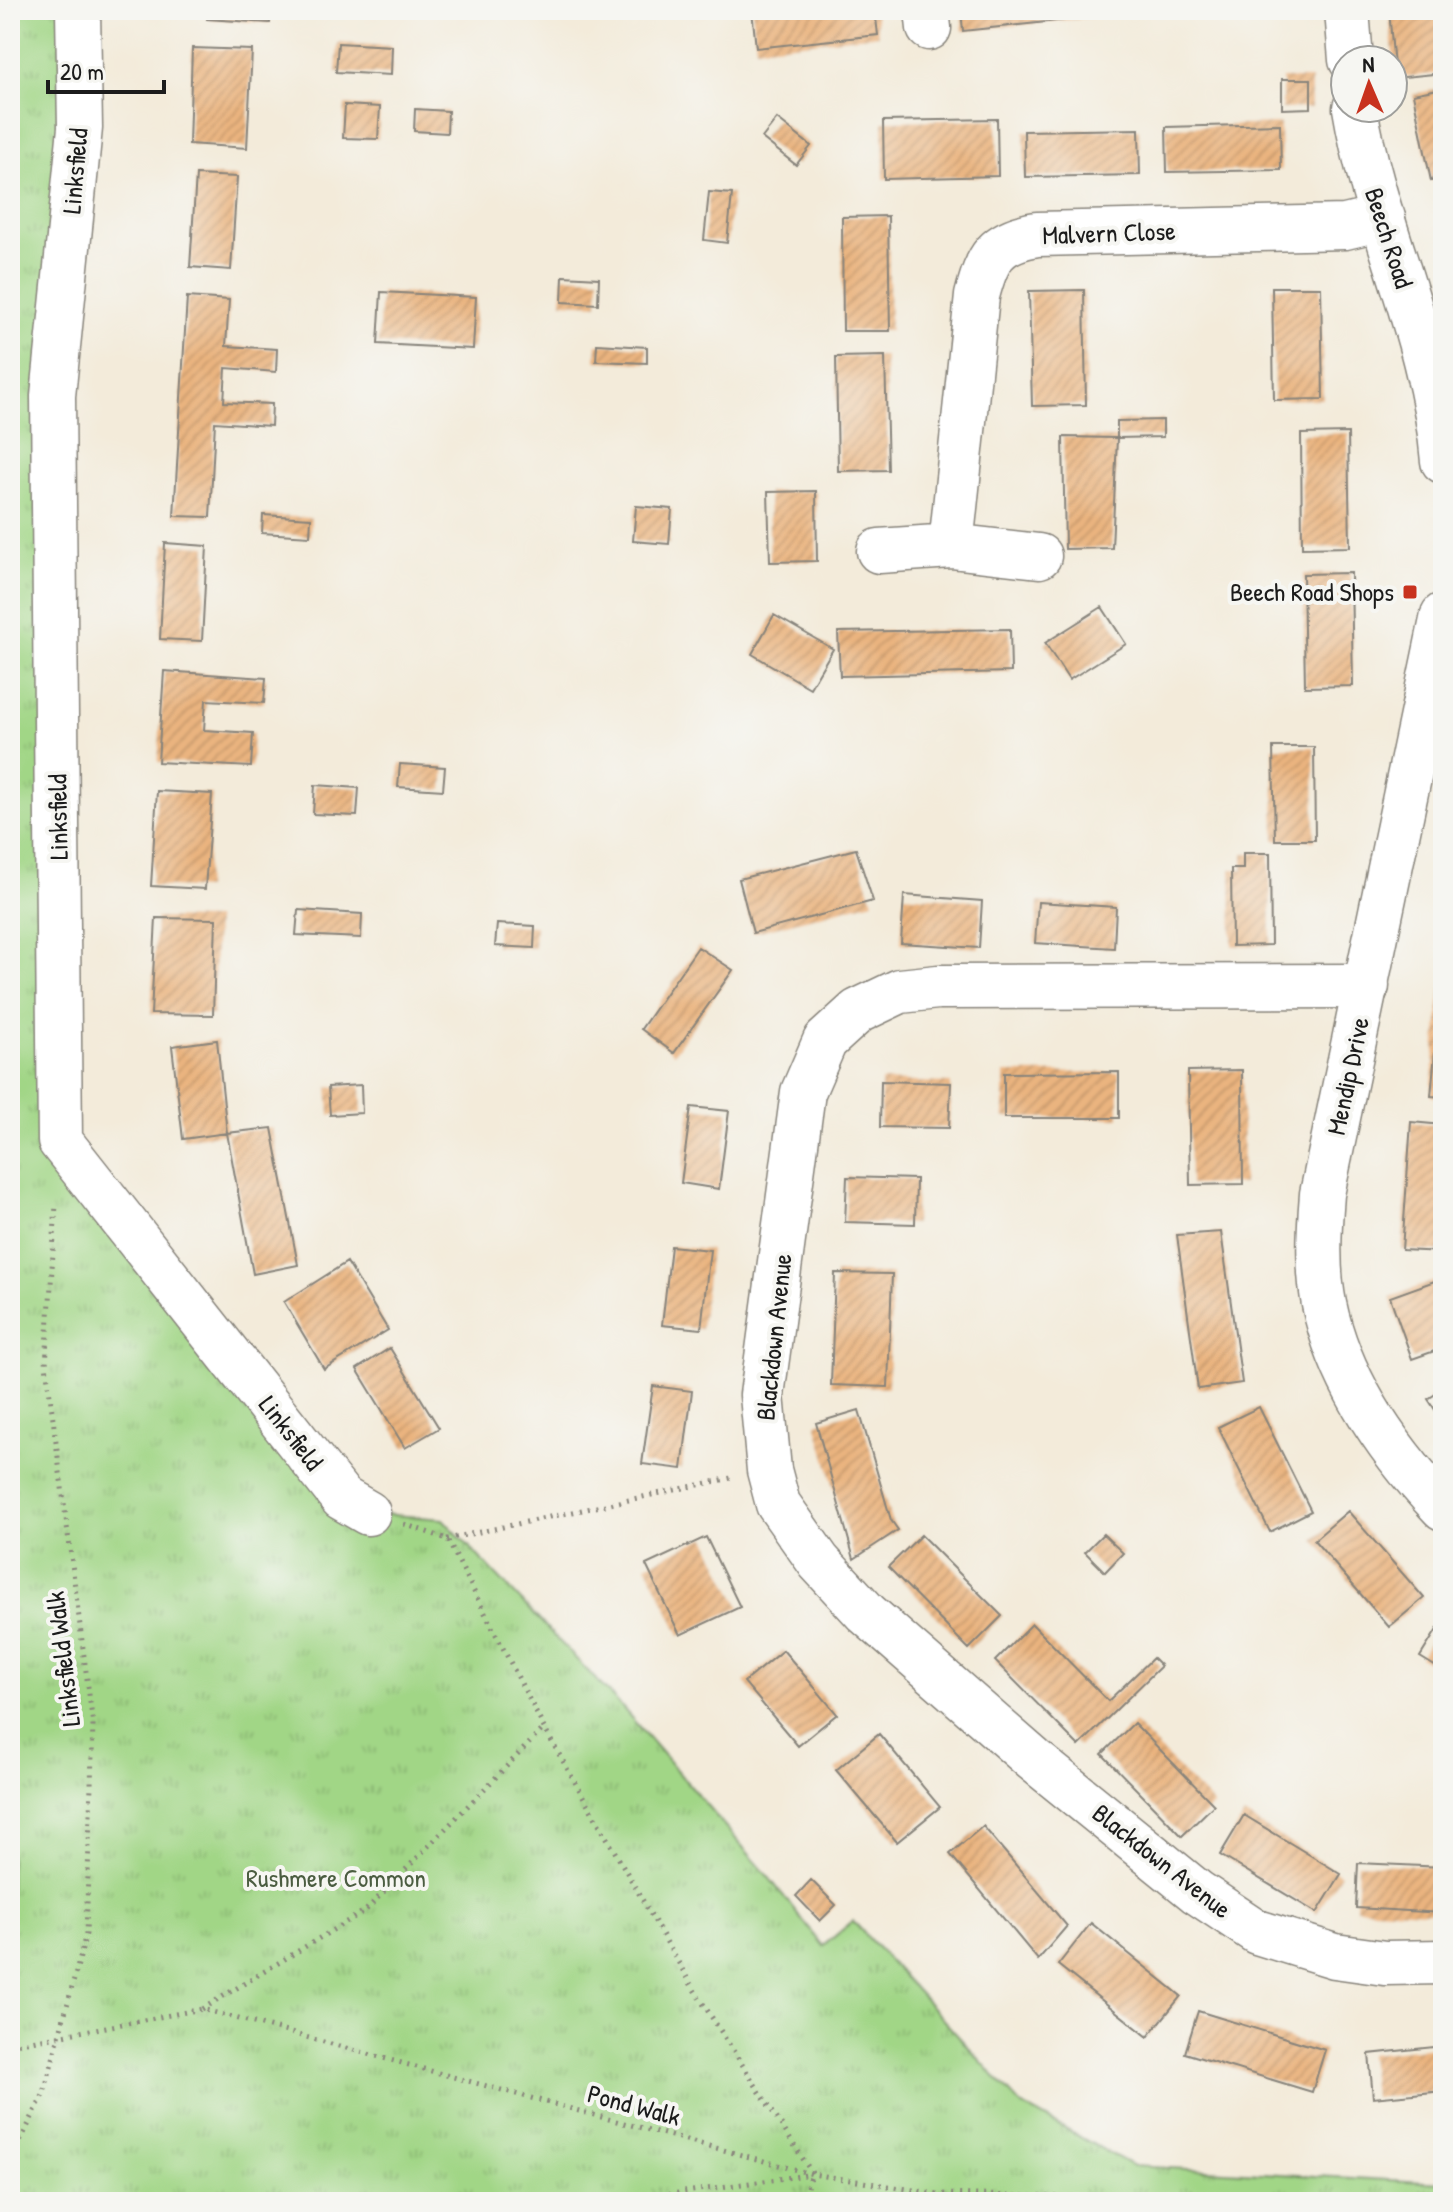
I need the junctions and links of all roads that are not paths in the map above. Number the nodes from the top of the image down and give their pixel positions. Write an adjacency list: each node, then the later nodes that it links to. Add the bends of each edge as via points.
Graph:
1 (78, 10): 13 (street, Linksfield, via 80,128 53,396 60,1141 342,1498)
2 (1347, 10): 3 (street)
3 (1350, 44)
4 (1358, 124): 5 (street, Beech Road)
5 (1383, 218): 6 (street, Beech Road, via 1425,358); 7 (street, Malvern Close, via 1345,227 1037,234 998,248 985,265 977,296)
6 (1443, 461)
7 (951, 546): 8 (street); 9 (street)
8 (879, 551)
9 (1039, 556)
10 (1443, 615): 11 (street, Mendip Drive)
11 (1367, 986): 12 (street, Mendip Drive, via 1322,1194 1324,1306 1379,1431); 14 (street, Blackdown Avenue, via 938,987 900,991 858,1011 825,1041 803,1092 762,1395 778,1504 819,1562 866,1613 1034,1760 1197,1892 1257,1932 1335,1956 1385,1963)
12 (1443, 1508)
13 (368, 1513)
14 (1443, 1962)

